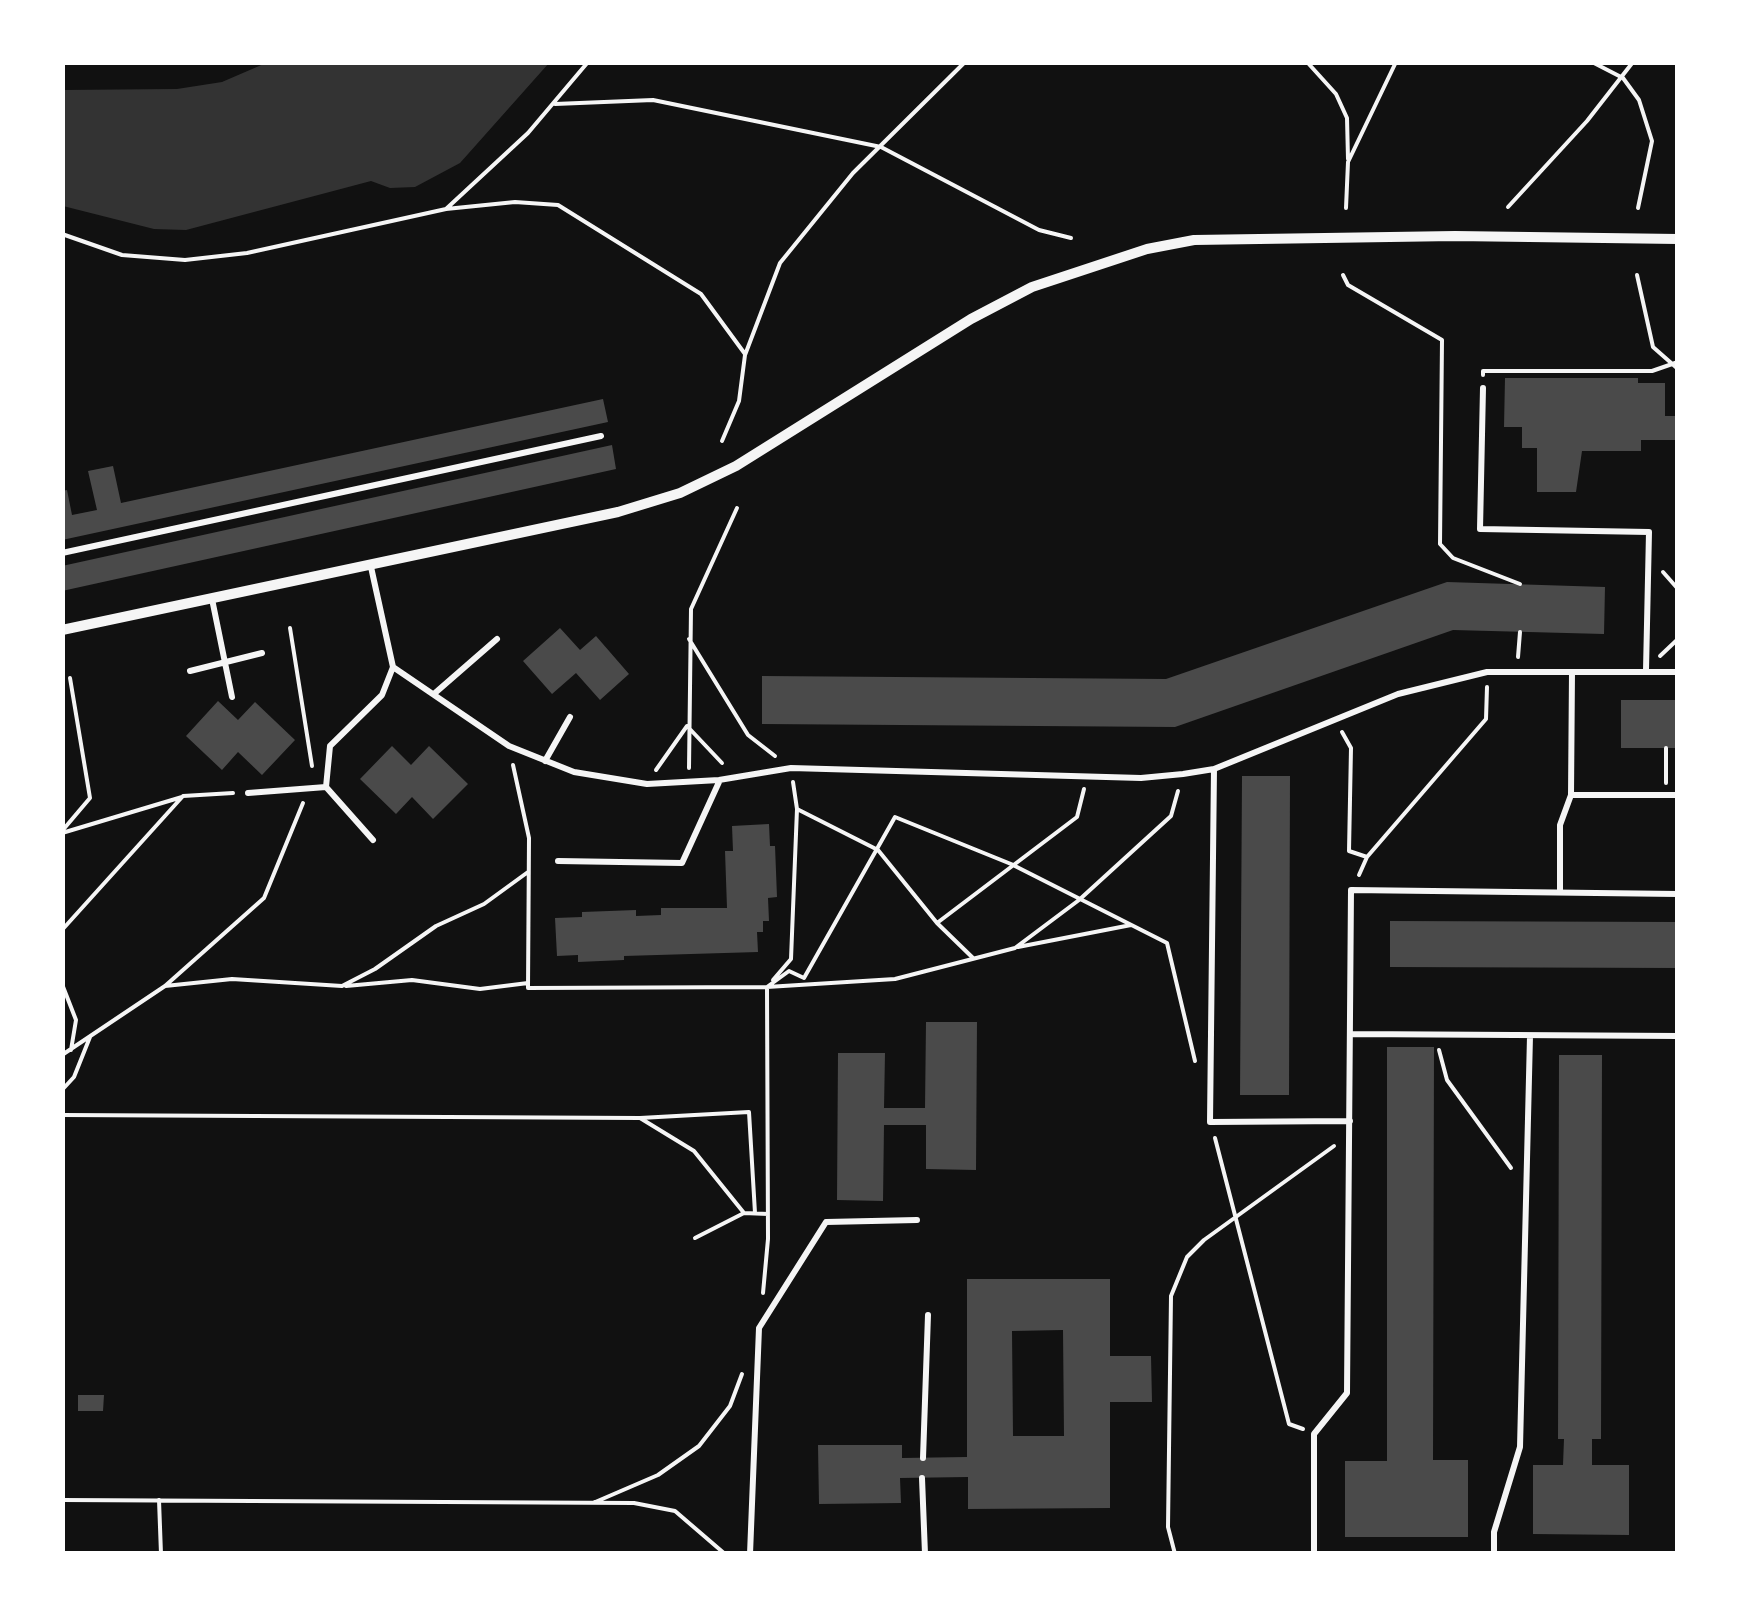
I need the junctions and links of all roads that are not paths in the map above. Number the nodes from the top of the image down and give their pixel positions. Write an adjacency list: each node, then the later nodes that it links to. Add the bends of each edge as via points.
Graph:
1 (1678, 240): 5 (street, via 1455,236 1194,240 1147,248 1002,303 736,466 680,493)
2 (1483, 388): 12 (lane, via 1480,529 1649,532)
3 (601, 436): 4 (lane)
4 (62, 553)
5 (371, 567): 6 (street); 11 (lane)
6 (212, 598): 7 (street); 10 (lane)
7 (62, 630)
8 (497, 639): 16 (lane)
9 (262, 652): 10 (lane)
10 (225, 662): 13 (lane); 17 (lane)
11 (393, 667): 16 (lane); 22 (lane, via 382,694 330,746)
12 (1646, 670): 14 (lane); 15 (lane)
13 (190, 671)
14 (1572, 672): 20 (lane, via 1487,672 1398,694); 24 (lane)
15 (1678, 672)
16 (436, 693): 19 (lane, via 509,746)
17 (232, 697)
18 (570, 716): 19 (lane)
19 (545, 761): 21 (lane, via 648,784)
20 (1214, 769): 21 (lane, via 1142,778 792,768); 33 (lane, via 1210,1122)
21 (720, 780): 27 (lane, via 682,862)
22 (326, 787): 23 (lane); 26 (lane)
23 (248, 793)
24 (1571, 795): 25 (lane); 28 (lane, via 1560,826)
25 (1678, 795)
26 (373, 840)
27 (558, 861)
28 (1560, 892): 29 (lane); 30 (lane, via 1351,890)
29 (1678, 894)
30 (1351, 1034): 31 (lane); 33 (lane)
31 (1530, 1036): 32 (lane); 41 (lane, via 1520,1446 1494,1532)
32 (1678, 1036)
33 (1350, 1121): 40 (lane, via 1347,1393 1314,1434)
34 (917, 1220): 38 (lane, via 826,1222 760,1328)
35 (928, 1316): 36 (lane)
36 (923, 1458)
37 (922, 1478): 39 (lane)
38 (750, 1554)
39 (925, 1554)
40 (1314, 1554)
41 (1494, 1554)

